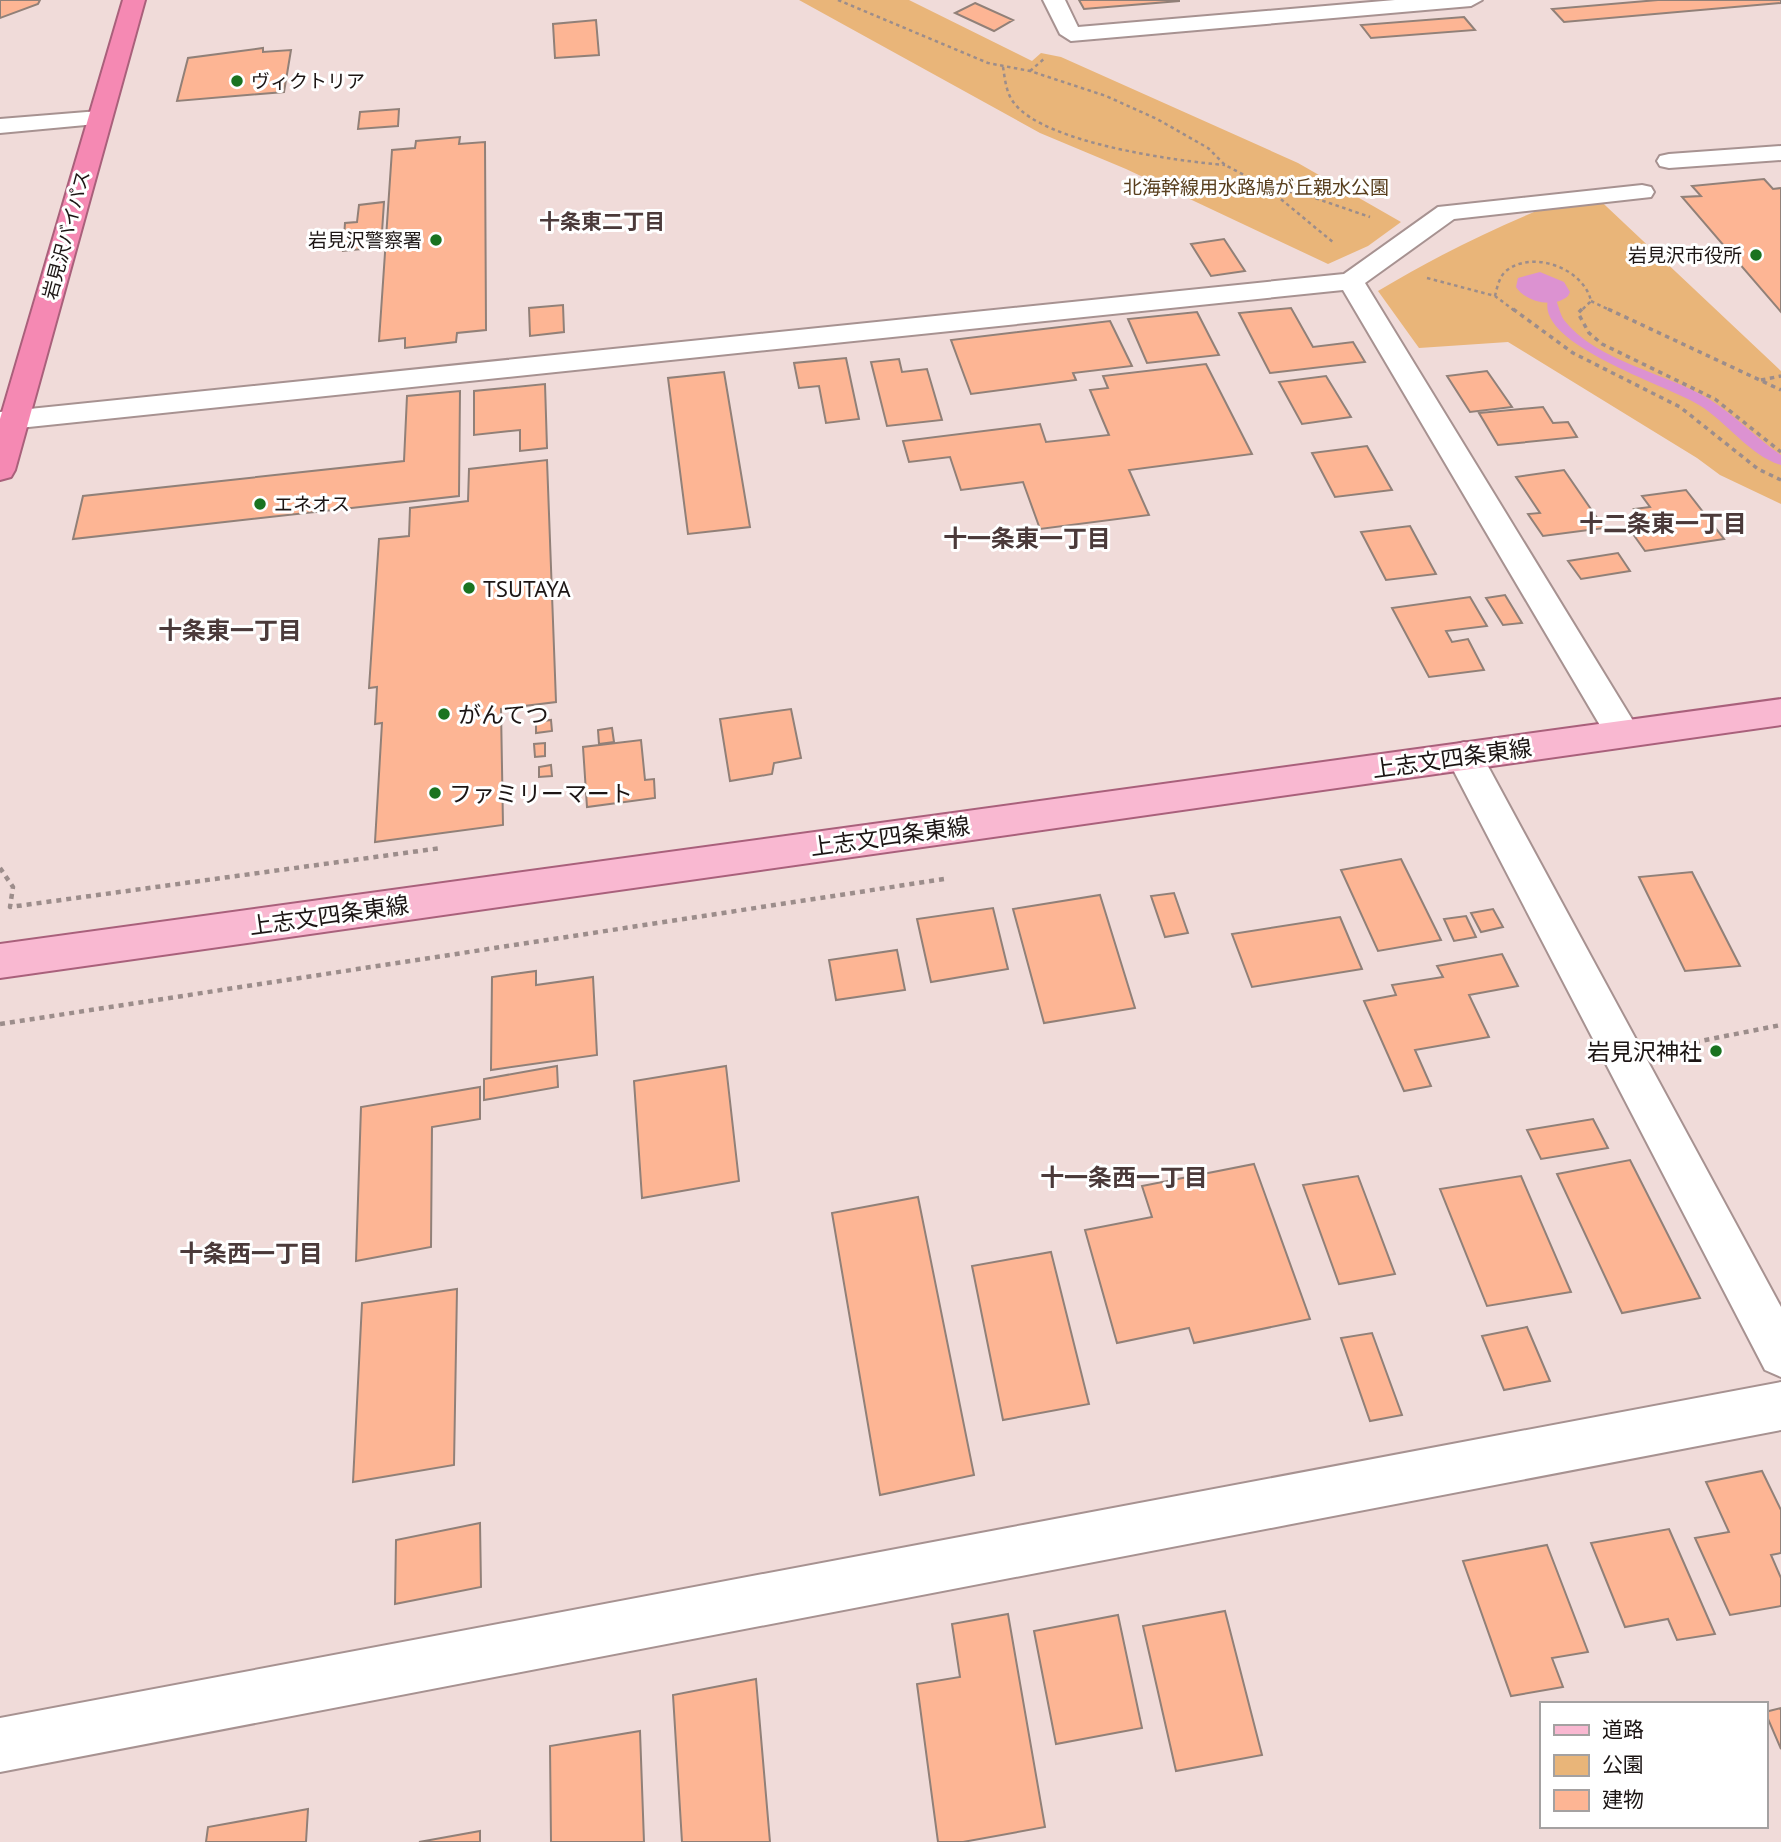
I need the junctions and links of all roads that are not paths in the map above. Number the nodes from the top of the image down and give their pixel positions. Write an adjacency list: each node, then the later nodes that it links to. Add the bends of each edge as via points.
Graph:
1 (134, 0): 4 (highway, 岩見沢バイパス)
2 (1054, 0): 3 (street, via 1071,34)
3 (1471, 0)
4 (99, 118): 5 (street); 10 (highway, 岩見沢バイパス)
5 (0, 126)
6 (1781, 153): 7 (street)
7 (1669, 161)
8 (1642, 192): 9 (street, via 1447,212)
9 (1351, 281): 10 (street); 13 (street)
10 (8, 420): 11 (highway, 岩見沢バイパス)
11 (0, 470)
12 (1781, 712): 13 (main road, 上志文四条東線)
13 (1623, 734): 14 (main road, 上志文四条東線)
14 (1464, 756): 15 (main road, 上志文四条東線); 16 (street)
15 (0, 961)
16 (1781, 1354)
17 (1781, 1406): 18 (street)
18 (0, 1745)

